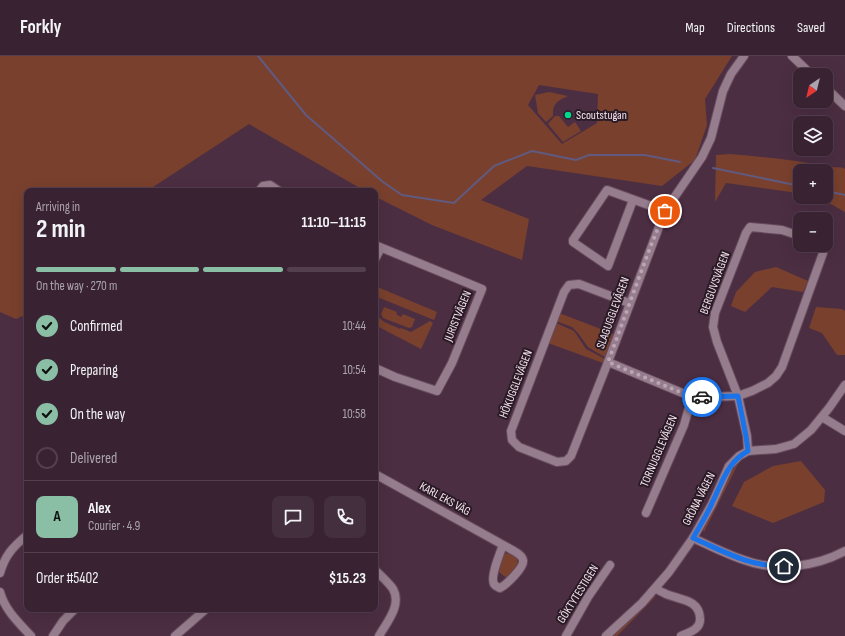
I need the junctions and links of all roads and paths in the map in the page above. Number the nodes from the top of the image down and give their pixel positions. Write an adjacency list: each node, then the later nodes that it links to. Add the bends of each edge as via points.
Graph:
1 (744, 56): 9 (street, SLAGUGGLEVÄGEN, via 723,91 711,138 702,157)
2 (792, 56): 3 (street)
3 (805, 68)
4 (833, 95): 5 (street)
5 (845, 106)
6 (262, 188): 7 (street, via 270,185)
7 (274, 188)
8 (633, 200): 8 (street, SLAGUGGLEVÄGEN, via 607,190 573,242 608,266); 9 (street, SLAGUGGLEVÄGEN)
9 (665, 211): 13 (street, SLAGUGGLEVÄGEN)
10 (793, 234): 17 (street, BERGUVSVÄGEN, via 750,227 715,313 713,327 716,342)
11 (378, 247): 15 (street, JURISTVÄGEN, via 482,289 452,363 437,391)
12 (823, 252): 17 (street, via 782,367 768,383)
13 (629, 302): 14 (street, SLAGUGGLEVÄGEN); 14 (street, HÖKUGGLEVÄGEN, via 579,284 569,285 564,292 511,430 512,440 519,448 557,462 566,462 571,456)
14 (608, 362): 18 (street, SLAGUGGLEVÄGEN)
15 (378, 369)
16 (845, 385): 19 (street)
17 (738, 396): 18 (street, SLAGUGGLEVÄGEN); 21 (street, BERGUVSVÄGEN)
18 (692, 397): 23 (street, TORNUGGLEVÄGEN, via 684,425)
19 (822, 417): 20 (street); 21 (street, via 794,444 776,449)
20 (845, 432)
21 (748, 451): 25 (street, GRÖNA VÄGEN, via 729,466)
22 (378, 476): 26 (street, KARL EKS VÄG)
23 (646, 513)
24 (24, 538): 29 (street, via 13,548)
25 (693, 538): 27 (street, via 763,566 807,564); 31 (street, GRÖNA VÄGEN)
26 (503, 545): 26 (street, KARL EKS VÄG, via 521,555 523,563 500,588 494,585 494,576)
27 (845, 551)
28 (610, 564): 39 (street, GÖKTYTESTIGEN)
29 (0, 573)
30 (378, 573): 38 (street, via 392,589 396,600)
31 (656, 588): 40 (street, GRÖNA VÄGEN); 41 (street, via 696,606 700,617 698,626 694,631)
32 (0, 592): 35 (street, via 3,603)
33 (72, 612): 36 (street)
34 (203, 612): 37 (street)
35 (31, 636)
36 (53, 636)
37 (175, 636)
38 (379, 636)
39 (566, 636)
40 (606, 636)
41 (681, 636)

